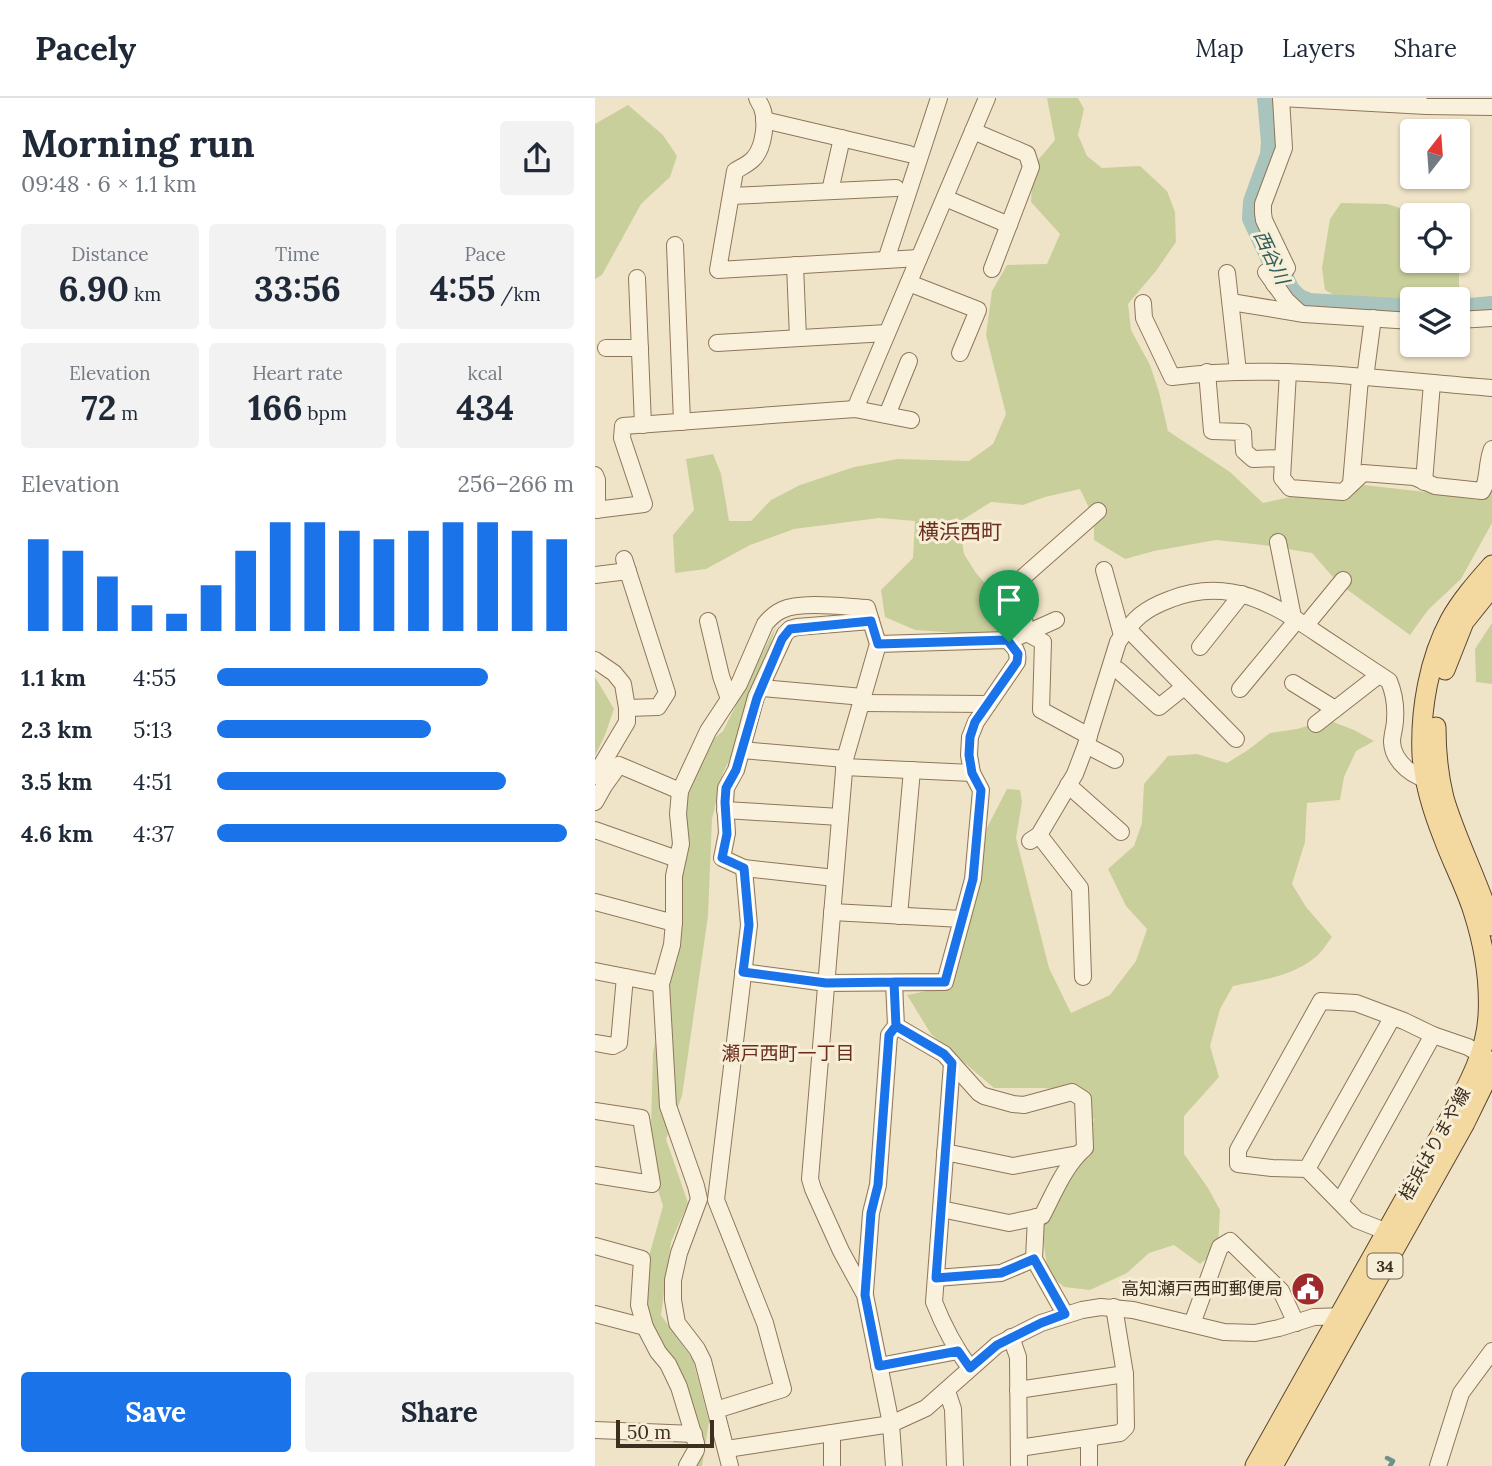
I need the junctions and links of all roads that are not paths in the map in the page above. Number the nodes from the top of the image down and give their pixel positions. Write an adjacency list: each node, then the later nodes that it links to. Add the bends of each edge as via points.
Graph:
1 (757, 98): 6 (street)
2 (939, 98): 17 (street)
3 (987, 98): 7 (street)
4 (1281, 98): 5 (street); 25 (street, via 1284,148 1263,213 1287,268 1270,278)
5 (1492, 107)
6 (764, 120): 8 (street); 12 (street, via 758,152 735,171)
7 (974, 131): 13 (street); 14 (street, via 1027,154 1031,167)
8 (842, 138): 9 (street); 11 (street)
9 (909, 154)
10 (897, 188): 11 (street)
11 (830, 191): 12 (street)
12 (731, 196): 18 (street, via 718,270)
13 (945, 198): 14 (street); 16 (street)
14 (1009, 225): 19 (street)
15 (675, 245): 46 (street)
16 (919, 258): 17 (street); 22 (street)
17 (886, 260): 18 (street)
18 (795, 265): 31 (street)
19 (992, 269)
20 (1227, 273): 23 (street)
21 (637, 278): 34 (street)
22 (909, 283): 30 (street); 35 (street, via 978,310)
23 (1231, 302): 25 (street); 38 (street)
24 (1143, 303): 37 (street, via 1144,318 1172,377)
25 (1300, 313): 26 (street)
26 (1373, 318): 29 (street); 40 (street)
27 (1492, 318): 28 (street)
28 (1470, 319)
29 (1400, 320)
30 (887, 333): 31 (street); 43 (street)
31 (798, 338): 32 (street)
32 (717, 343)
33 (605, 348): 34 (street)
34 (640, 348): 47 (street)
35 (960, 353)
36 (909, 361): 44 (street)
37 (1207, 372): 38 (street); 49 (street, via 1212,431 1243,432 1244,451 1253,458)
38 (1238, 372): 39 (street)
39 (1288, 373): 40 (street); 49 (street)
40 (1363, 378): 41 (street); 52 (street)
41 (1431, 383): 42 (street); 51 (street)
42 (1492, 388)
43 (855, 409): 44 (street); 46 (street)
44 (887, 415): 45 (street)
45 (911, 420)
46 (682, 422): 47 (street)
47 (643, 425): 53 (street, via 623,426 622,438 643,504)
48 (1492, 449): 51 (street, via 1482,491)
49 (1283, 458): 52 (street, via 1282,478 1290,488 1343,492)
50 (595, 475): 53 (street)
51 (1424, 482): 52 (street, via 1363,473)
52 (1351, 484)
53 (596, 510)
54 (1098, 511): 66 (street, via 1012,587 1021,603)
55 (1278, 542): 65 (street)
56 (1492, 565): 92 (main road, 桂浜はりまや線 / 34, via 1450,620 1435,658 1426,696 1422,755)
57 (1104, 570): 67 (street)
58 (595, 575): 81 (street, via 626,565 667,693 659,707)
59 (1343, 580): 65 (street)
60 (1492, 587): 92 (main road, 桂浜はりまや線 / 34, via 1464,622 1448,660 1439,696)
61 (1243, 594): 65 (street); 67 (street, via 1179,596 1137,616); 70 (street)
62 (1056, 620): 66 (street)
63 (708, 621): 78 (street)
64 (871, 621): 69 (street); 76 (street, via 790,629); 78 (street, via 867,608 797,606 777,612 765,624)
65 (1299, 621): 73 (street); 77 (street)
66 (1025, 632): 68 (street); 85 (street, via 1043,642 1041,710)
67 (1124, 632): 75 (street); 85 (street)
68 (1009, 642): 69 (street); 80 (street, via 1018,654 1017,662)
69 (878, 644): 79 (street)
70 (1201, 647)
71 (595, 660): 81 (street, via 620,679)
72 (1118, 670): 75 (street, via 1159,707)
73 (1379, 675): 82 (street); 92 (street, via 1393,691 1394,753 1408,770)
74 (1293, 683): 82 (street)
75 (1184, 687): 84 (street)
76 (761, 688): 79 (street); 86 (street)
77 (1240, 689)
78 (729, 699): 94 (street, via 708,731)
79 (862, 700): 80 (street); 88 (street)
80 (988, 704): 90 (street, via 970,737)
81 (627, 708): 91 (street, via 627,722)
82 (1335, 709): 83 (street)
83 (1316, 723)
84 (1236, 739)
85 (1088, 741): 87 (street); 93 (street)
86 (742, 750): 88 (street); 96 (street, via 726,788)
87 (1115, 760)
88 (844, 763): 89 (street); 97 (street)
89 (912, 770): 90 (street); 105 (street)
90 (972, 773): 106 (street, via 981,790 973,879)
91 (595, 776)
92 (1433, 780): 108 (main road, 桂浜はりまや線 / 34); 120 (main road, 桂浜はりまや線 / 34, via 1442,835 1473,910 1484,951)
93 (1068, 785): 99 (street); 112 (street, via 1034,838 1080,888)
94 (680, 792): 95 (street, via 619,765); 100 (street)
95 (595, 802)
96 (725, 810): 97 (street); 101 (street, via 722,858)
97 (840, 817): 102 (street)
98 (595, 830): 100 (street)
99 (1121, 832)
100 (677, 859): 107 (street)
101 (744, 868): 102 (street); 110 (street, via 749,925)
102 (835, 878): 104 (street)
103 (595, 902): 107 (street)
104 (832, 912): 105 (street); 114 (street)
105 (899, 916): 106 (street)
106 (962, 919): 113 (street, via 945,982)
107 (674, 923): 115 (street)
108 (1492, 926)
109 (595, 971): 111 (street)
110 (743, 972): 114 (street); 128 (street)
111 (625, 976): 115 (street); 119 (street, via 619,1042 613,1046)
112 (1083, 978)
113 (894, 982): 114 (street); 117 (street)
114 (826, 983): 136 (street, via 810,1179)
115 (661, 984): 127 (street, via 668,1106)
116 (1392, 1018): 118 (street); 125 (street); 125 (street, via 1356,1003 1321,1001 1238,1150 1238,1164)
117 (896, 1026): 121 (street); 136 (street, via 889,1035)
118 (1433, 1035): 120 (street); 129 (street)
119 (595, 1043)
120 (1488, 1059): 132 (main road, 桂浜はりまや線 / 34, via 1486,1080 1465,1123)
121 (952, 1063): 123 (street); 124 (street, via 979,1093 1003,1101 1024,1105 1072,1092 1083,1099 1085,1148)
122 (595, 1111): 126 (street, via 641,1118 652,1184)
123 (945, 1152): 124 (street, via 1013,1166); 130 (street)
124 (1078, 1154): 131 (street, via 1042,1216)
125 (1307, 1169): 129 (street)
126 (595, 1175)
127 (699, 1199): 128 (street); 152 (street, via 679,1253 673,1300 677,1323 703,1361)
128 (716, 1200): 152 (street, via 765,1323 783,1390)
129 (1340, 1202): 132 (street, via 1357,1220)
130 (941, 1209): 131 (street, via 1009,1223); 135 (street)
131 (1036, 1217): 134 (street)
132 (1393, 1235): 140 (main road, 桂浜はりまや線 / 34)
133 (595, 1246): 143 (street, via 642,1259 639,1305)
134 (1034, 1259): 135 (street, via 1001,1273); 139 (street)
135 (936, 1278): 145 (street, via 934,1302)
136 (865, 1295): 147 (street)
137 (1114, 1307): 139 (street); 142 (street); 149 (street)
138 (595, 1314): 143 (street)
139 (1065, 1314): 144 (street)
140 (1348, 1316): 141 (street, via 1314,1317); 167 (main road, 桂浜はりまや線 / 34); 168 (main road, 桂浜はりまや線 / 34)
141 (1296, 1323): 142 (street, via 1255,1333); 142 (street, via 1281,1291 1230,1241 1220,1247)
142 (1192, 1324)
143 (645, 1327): 156 (street, via 679,1387)
144 (1011, 1337): 148 (street); 150 (street, via 1018,1357)
145 (958, 1351): 147 (street); 148 (street)
146 (1492, 1351): 169 (street, via 1461,1393)
147 (879, 1366): 153 (street)
148 (970, 1368): 151 (street)
149 (1125, 1374): 150 (street); 157 (street, via 1126,1427 1120,1433)
150 (1018, 1390): 158 (street)
151 (947, 1391): 153 (street, via 926,1408); 164 (street, via 953,1409)
152 (716, 1410): 159 (street)
153 (891, 1424): 155 (street); 163 (street)
154 (595, 1430): 156 (street)
155 (832, 1433): 159 (street); 162 (street)
156 (694, 1434): 160 (street, via 696,1450)
157 (1089, 1438): 158 (street); 166 (street)
158 (1019, 1448): 165 (street)
159 (727, 1449): 161 (street)
160 (687, 1466)
161 (730, 1466)
162 (832, 1466)
163 (894, 1466)
164 (955, 1466)
165 (1019, 1466)
166 (1089, 1466)
167 (1255, 1466)
168 (1273, 1466)
169 (1438, 1466)

